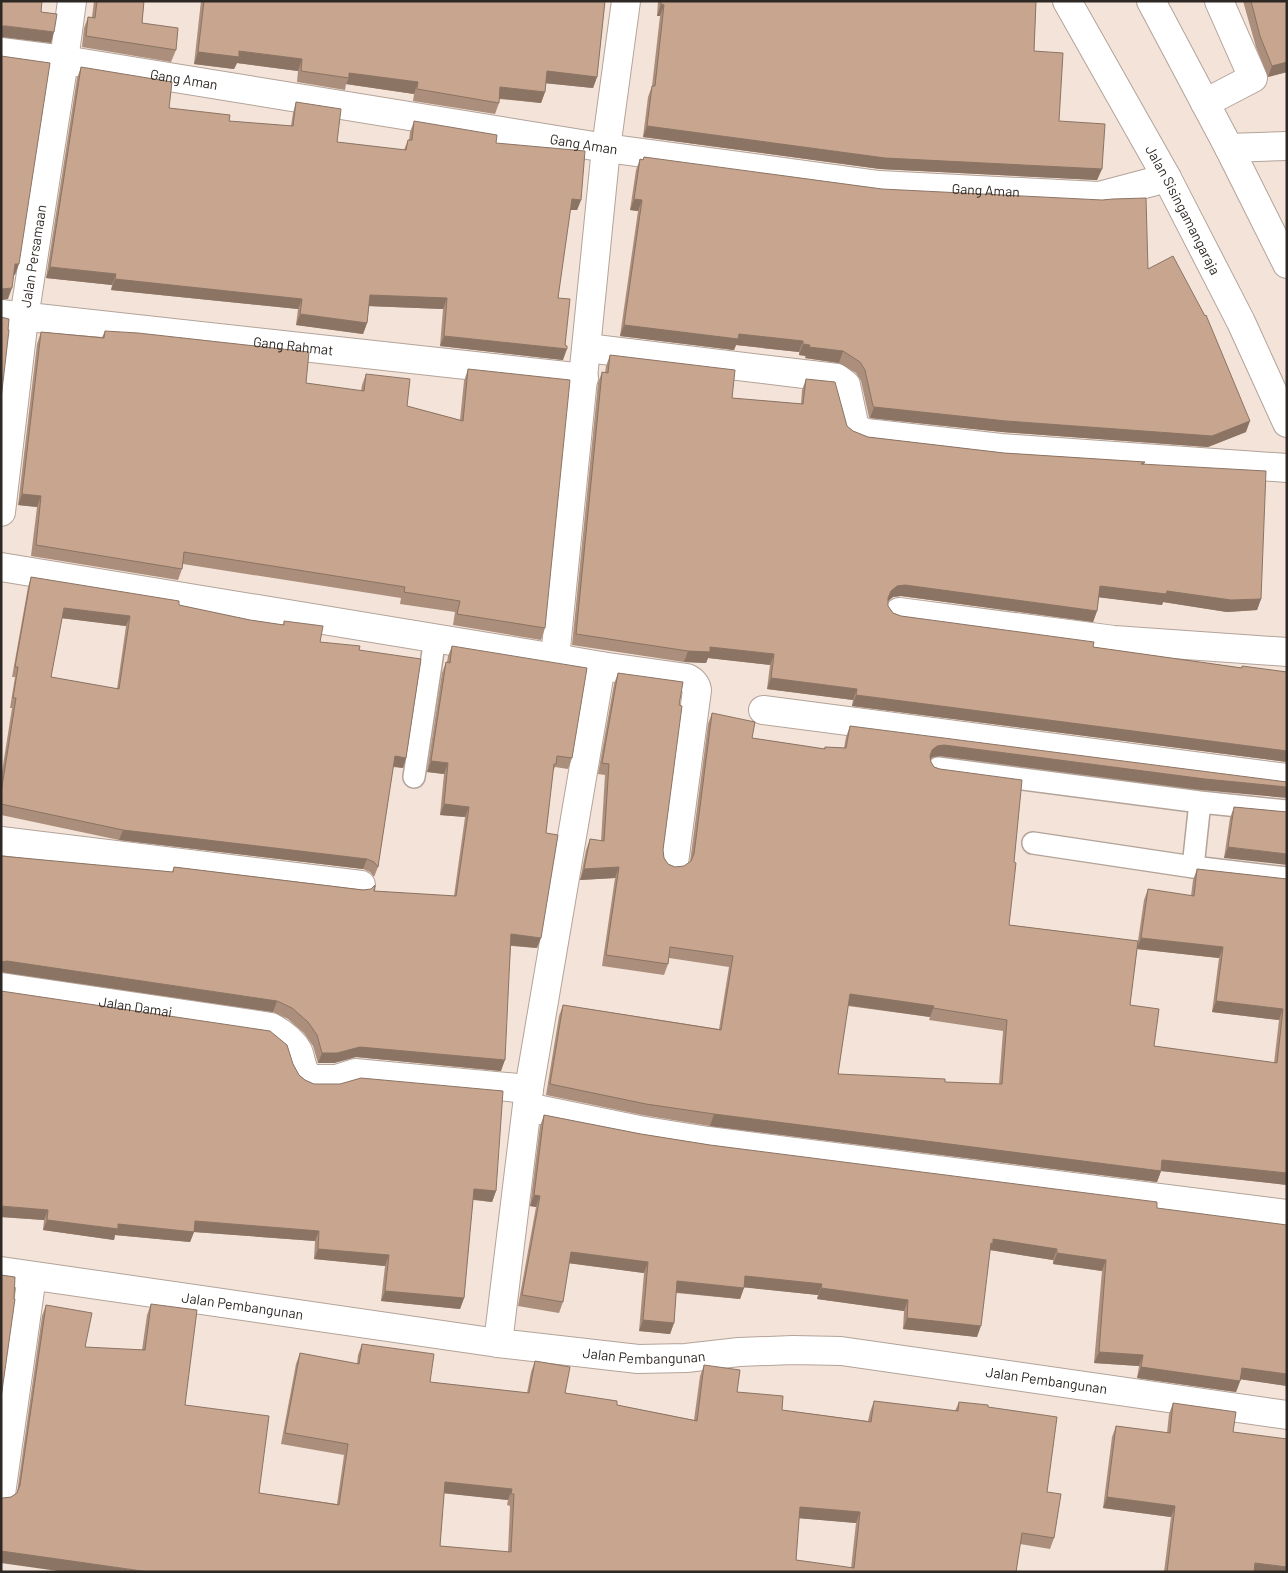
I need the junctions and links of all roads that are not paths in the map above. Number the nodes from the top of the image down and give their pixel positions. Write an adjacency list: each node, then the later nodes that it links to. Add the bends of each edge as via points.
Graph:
1 (72, 1): 7 (street, Jalan Persamaan)
2 (626, 1): 10 (street)
3 (1067, 1): 12 (street, Jalan Sisingamangaraja)
4 (1151, 1): 8 (street)
5 (1219, 1): 8 (street, via 1253,78)
6 (1, 52): 7 (street, Gang Aman)
7 (64, 60): 10 (street, Gang Aman); 14 (street, Jalan Persamaan)
8 (1204, 103): 11 (street)
9 (1287, 146): 11 (street)
10 (606, 148): 12 (street, Gang Aman, via 879,184 1099,196); 15 (street)
11 (1229, 148): 13 (street)
12 (1167, 178): 17 (street, Jalan Sisingamangaraja, via 1241,322)
13 (1287, 264)
14 (13, 316): 16 (street, Gang Rahmat); 19 (street, Jalan Persamaan)
15 (587, 348): 16 (street); 18 (street, via 837,378 846,384 855,428 866,433 1001,448)
16 (584, 378): 24 (street)
17 (1287, 423)
18 (1287, 468)
19 (1, 512)
20 (1, 567): 22 (street)
21 (899, 612): 23 (street, via 1114,640)
22 (434, 638): 24 (street); 28 (lane)
23 (1287, 652)
24 (555, 658): 25 (street)
25 (601, 666): 34 (street, via 687,678 695,683 697,690); 39 (street)
26 (762, 710): 29 (street)
27 (938, 768): 30 (lane)
28 (414, 777)
29 (1287, 778)
30 (1200, 802): 31 (lane); 35 (lane)
31 (1287, 811)
32 (1, 841): 37 (street)
33 (1033, 844): 35 (lane)
34 (674, 863)
35 (1193, 867): 36 (lane)
36 (1287, 878)
37 (361, 884)
38 (1, 987): 39 (street, Jalan Damai, via 271,1027 297,1049 302,1068 312,1079 336,1079 355,1073)
39 (528, 1098): 40 (street, via 639,1130 708,1142); 43 (street)
40 (1287, 1214)
41 (1, 1271): 42 (street, Jalan Pembangunan)
42 (32, 1276): 43 (street, Jalan Pembangunan); 45 (street)
43 (498, 1343): 44 (street, Jalan Pembangunan, via 638,1359 739,1352 841,1351)
44 (1287, 1415)
45 (1, 1494)

